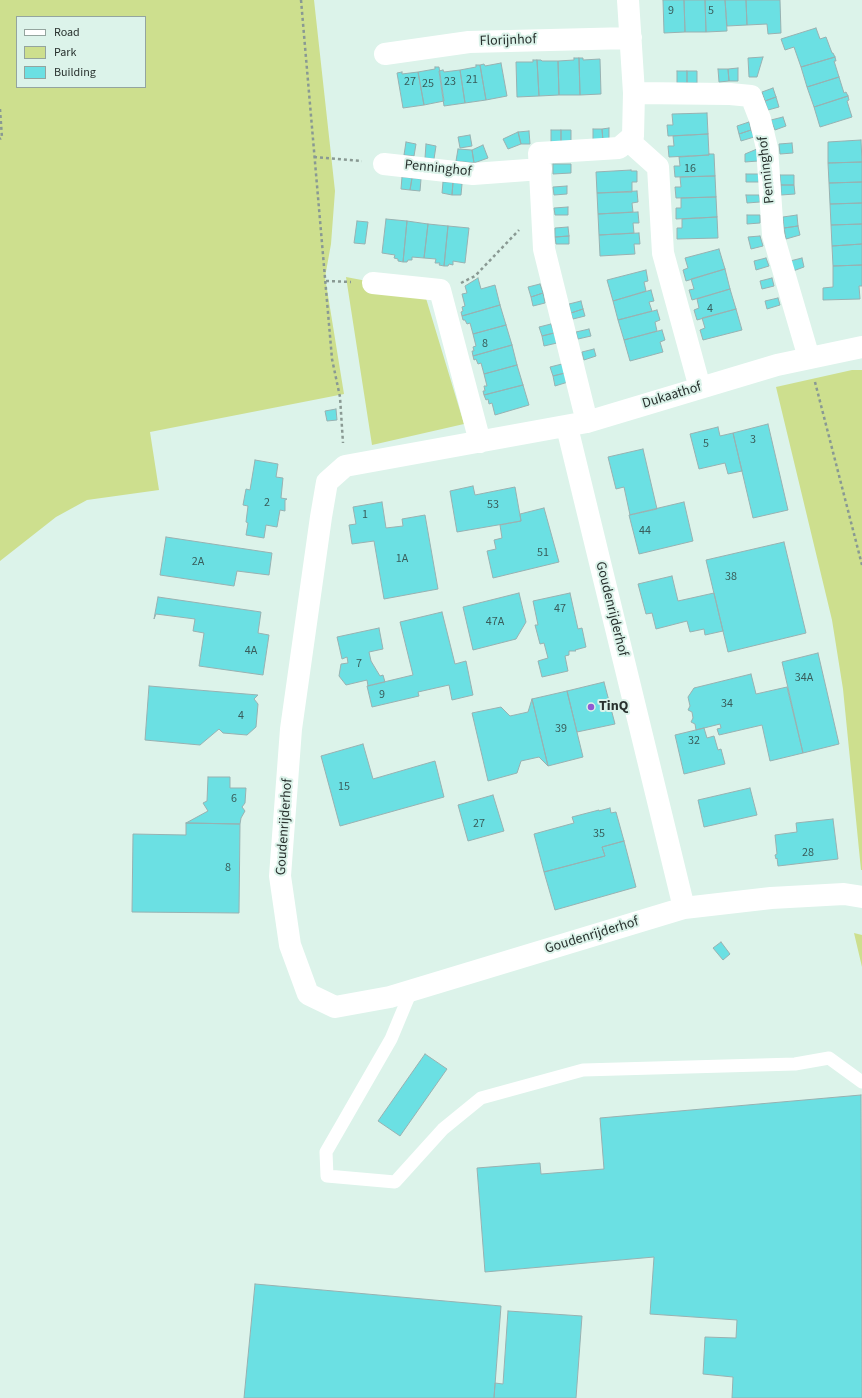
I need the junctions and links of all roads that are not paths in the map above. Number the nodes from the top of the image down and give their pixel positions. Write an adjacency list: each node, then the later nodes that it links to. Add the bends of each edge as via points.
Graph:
1 (628, 0): 2 (street)
2 (631, 38): 3 (street, Florijnhof, via 469,42); 4 (street)
3 (386, 54)
4 (634, 93): 5 (street, via 634,136); 10 (street, Penninghof, via 751,96 767,148 773,235)
5 (628, 141): 7 (street, via 619,148 539,153); 11 (street, via 658,167 663,253)
6 (384, 164): 7 (street, Penninghof, via 473,174)
7 (541, 169): 12 (street, via 544,249)
8 (373, 283): 13 (street, via 440,290)
9 (862, 347): 10 (street, Dukaathof)
10 (809, 358): 11 (street, Dukaathof)
11 (700, 388): 12 (street, Dukaathof)
12 (577, 424): 13 (street, Dukaathof); 16 (street, Goudenrijderhof)
13 (480, 442): 14 (street, Dukaathof)
14 (345, 466): 17 (street, Goudenrijderhof, via 327,482 321,517 292,729 280,876 290,945 308,994 335,1006)
15 (862, 897): 16 (street, Goudenrijderhof, via 844,894 770,898)
16 (684, 908): 17 (street, Goudenrijderhof)
17 (411, 991): 18 (lane, via 391,1039 326,1152 327,1176 395,1182 443,1129 481,1098 583,1070 795,1064 829,1058)
18 (862, 1082)

